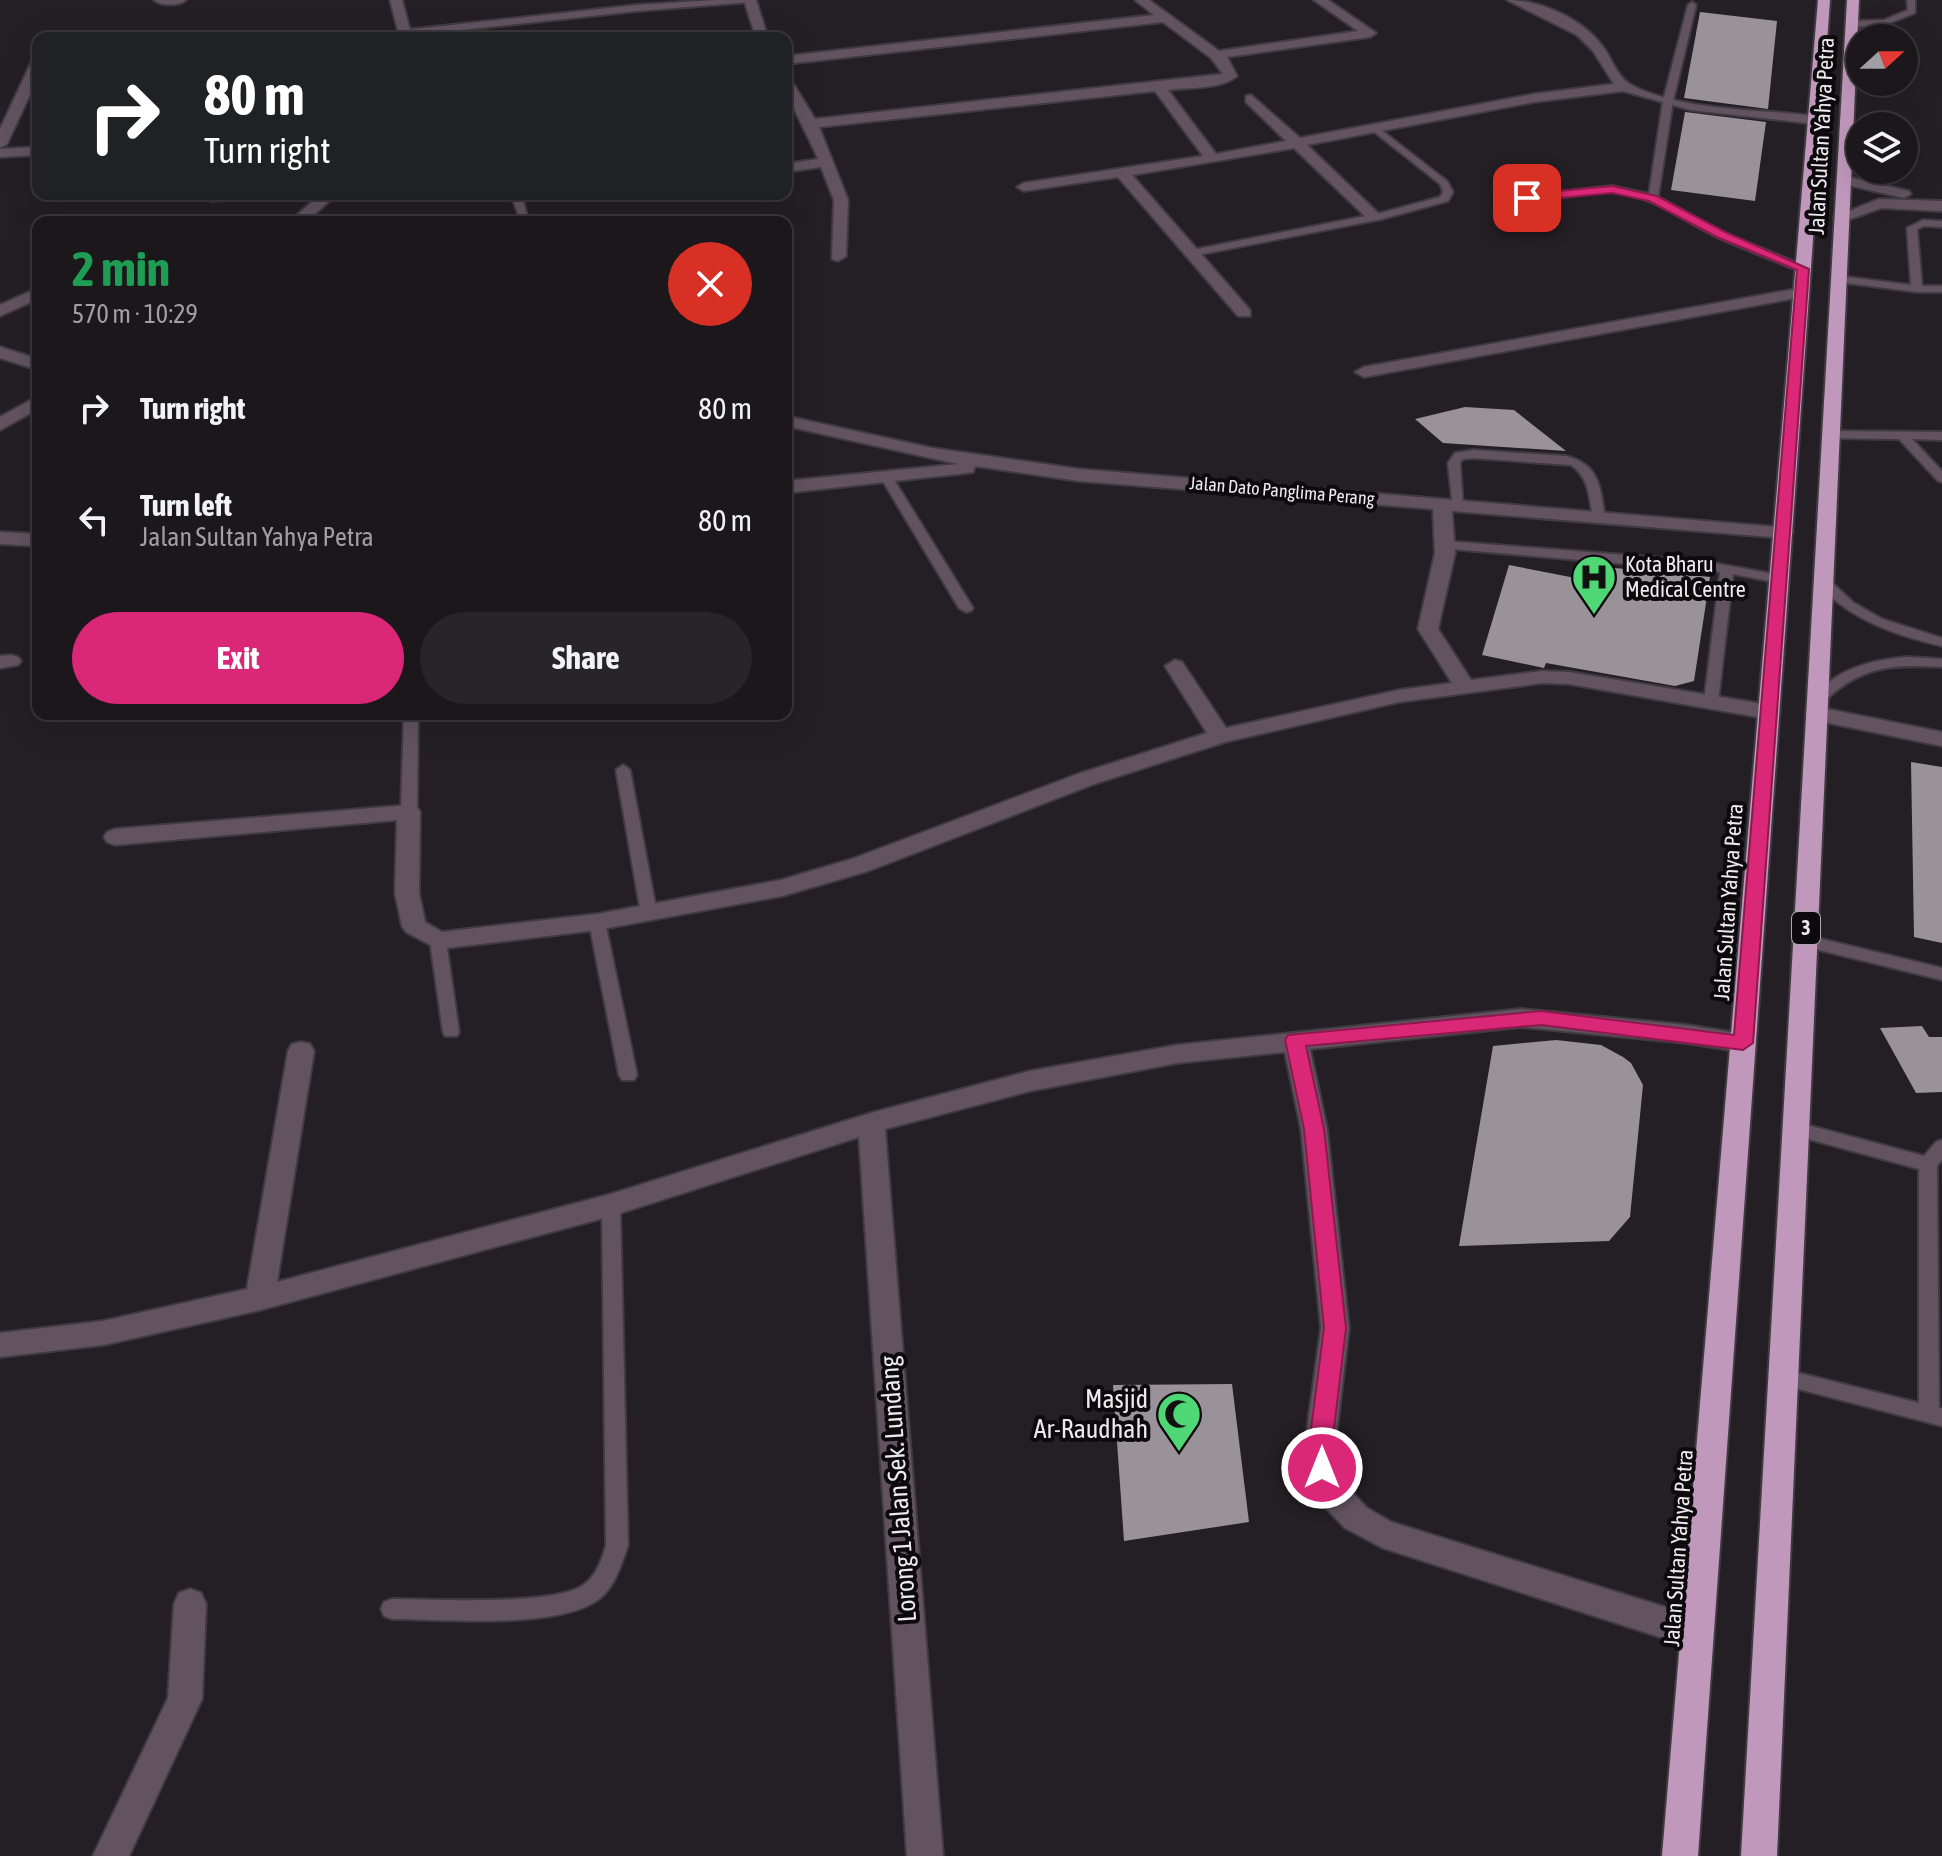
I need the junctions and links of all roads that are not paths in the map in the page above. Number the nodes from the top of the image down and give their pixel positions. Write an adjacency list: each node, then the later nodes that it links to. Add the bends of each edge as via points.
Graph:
1 (160, 0): 2 (street)
2 (180, 0)
3 (396, 0): 14 (street)
4 (750, 0): 15 (lane); 16 (street)
5 (1141, 0): 13 (street)
6 (1320, 0): 17 (street, via 1370,33)
7 (1513, 0): 21 (street, via 1587,37)
8 (1680, 0): 11 (lane)
9 (1824, 0): 25 (highway, Jalan Sultan Yahya Petra)
10 (1911, 0): 12 (lane, via 1912,11 1898,19)
11 (1693, 2): 24 (lane)
12 (1853, 12): 36 (highway, Jalan Sultan Yahya Petra / 3)
13 (1164, 18): 17 (street); 18 (street)
14 (405, 32)
15 (439, 32)
16 (760, 32)
17 (1216, 55): 20 (street, via 1230,76)
18 (792, 59)
19 (32, 76): 28 (street)
20 (1159, 87): 26 (street); 32 (street)
21 (1625, 87): 24 (street); 27 (street, via 1522,100)
22 (792, 93): 26 (street)
23 (1251, 99): 29 (street)
24 (1668, 101): 25 (street); 39 (lane)
25 (1815, 120): 50 (highway, Jalan Sultan Yahya Petra)
26 (811, 124): 33 (street)
27 (1376, 129): 29 (street); 44 (lane, via 1444,183 1448,192 1431,204)
28 (0, 144)
29 (1296, 144): 32 (street); 44 (street)
30 (32, 151): 31 (street)
31 (0, 153)
32 (1212, 159): 35 (street)
33 (828, 162): 34 (street); 48 (street, via 841,200)
34 (792, 167)
35 (1123, 174): 38 (street); 47 (street)
36 (1844, 180): 40 (street); 45 (highway, Jalan Sultan Yahya Petra / 3)
37 (1505, 186): 39 (lane, via 1532,198 1612,189)
38 (1024, 187)
39 (1653, 198): 50 (lane)
40 (1942, 198)
41 (323, 200): 43 (street)
42 (1942, 206): 45 (street, via 1879,203)
43 (304, 216)
44 (1374, 217): 47 (lane)
45 (1842, 217): 49 (highway, Jalan Sultan Yahya Petra / 3)
46 (1942, 224): 51 (lane, via 1912,228)
47 (1192, 253): 55 (street)
48 (838, 256)
49 (1839, 279): 51 (lane); 63 (highway, Jalan Sultan Yahya Petra / 3)
50 (1802, 281): 59 (street); 72 (highway, Jalan Sultan Yahya Petra)
51 (1917, 289): 52 (lane)
52 (1942, 289)
53 (32, 296): 54 (street)
54 (0, 311)
55 (1244, 313)
56 (0, 352): 57 (street)
57 (31, 362): 58 (street)
58 (0, 364)
59 (1364, 372)
60 (32, 405): 62 (street)
61 (792, 423): 66 (street, Jalan Dato Panglima Perang)
62 (0, 425)
63 (1832, 435): 65 (lane); 78 (highway, Jalan Sultan Yahya Petra / 3)
64 (1942, 436): 65 (lane)
65 (1904, 438): 68 (lane)
66 (989, 465): 67 (street); 70 (street, Jalan Dato Panglima Perang)
67 (887, 478): 69 (street); 79 (lane)
68 (1942, 478)
69 (792, 486)
70 (1450, 505): 71 (street, Jalan Dato Panglima Perang); 71 (lane, via 1459,456 1566,460 1589,471); 75 (street)
71 (1599, 517): 72 (street, Jalan Dato Panglima Perang)
72 (1783, 532): 77 (highway, Jalan Sultan Yahya Petra)
73 (0, 538): 74 (street)
74 (32, 540)
75 (1445, 545): 76 (lane); 83 (street, via 1428,629)
76 (1727, 569): 77 (lane); 84 (lane)
77 (1779, 579): 86 (highway, Jalan Sultan Yahya Petra)
78 (1824, 583): 80 (lane, via 1870,622); 85 (highway, Jalan Sultan Yahya Petra / 3)
79 (966, 608)
80 (1942, 642)
81 (1942, 663): 85 (lane, via 1875,664 1830,685)
82 (1175, 666): 88 (street)
83 (1465, 687): 84 (street, via 1569,678); 88 (street, via 1361,703)
84 (1711, 702): 86 (street)
85 (1818, 707): 89 (street); 96 (highway, Jalan Sultan Yahya Petra / 3)
86 (1769, 712): 100 (highway, Jalan Sultan Yahya Petra)
87 (411, 720): 91 (lane)
88 (1220, 736): 93 (street, via 1086,779 860,865 782,888)
89 (1942, 739)
90 (623, 770): 93 (lane)
91 (409, 812): 92 (street); 95 (street, via 407,893 414,926)
92 (115, 837)
93 (649, 914): 94 (street)
94 (597, 922): 95 (street); 102 (lane)
95 (438, 941): 98 (lane)
96 (1805, 941): 97 (lane); 104 (highway, Jalan Sultan Yahya Petra / 3)
97 (1942, 974)
98 (451, 1032)
99 (1295, 1040): 100 (street, via 1541,1018); 103 (street, via 1177,1054 1030,1081); 114 (street, via 1314,1129 1335,1328 1321,1437 1322,1468 1335,1496 1356,1518 1383,1534)
100 (1743, 1043): 114 (highway, Jalan Sultan Yahya Petra)
101 (301, 1051): 108 (street)
102 (628, 1075)
103 (871, 1123): 107 (street); 116 (street, Lorong 1 Jalan Sek. Lundang)
104 (1796, 1129): 106 (lane); 110 (highway, Jalan Sultan Yahya Petra / 3)
105 (1942, 1147): 106 (lane)
106 (1928, 1164): 111 (lane)
107 (611, 1205): 108 (street); 113 (lane, via 617,1545 610,1569 589,1593 544,1607)
108 (260, 1298): 109 (street, via 103,1333)
109 (0, 1345)
110 (1783, 1377): 111 (lane); 118 (highway, Jalan Sultan Yahya Petra / 3)
111 (1936, 1415)
112 (190, 1604): 115 (street, via 185,1699)
113 (392, 1609)
114 (1697, 1633): 117 (highway, Jalan Sultan Yahya Petra)
115 (111, 1856)
116 (925, 1856)
117 (1680, 1856)
118 (1759, 1856)

